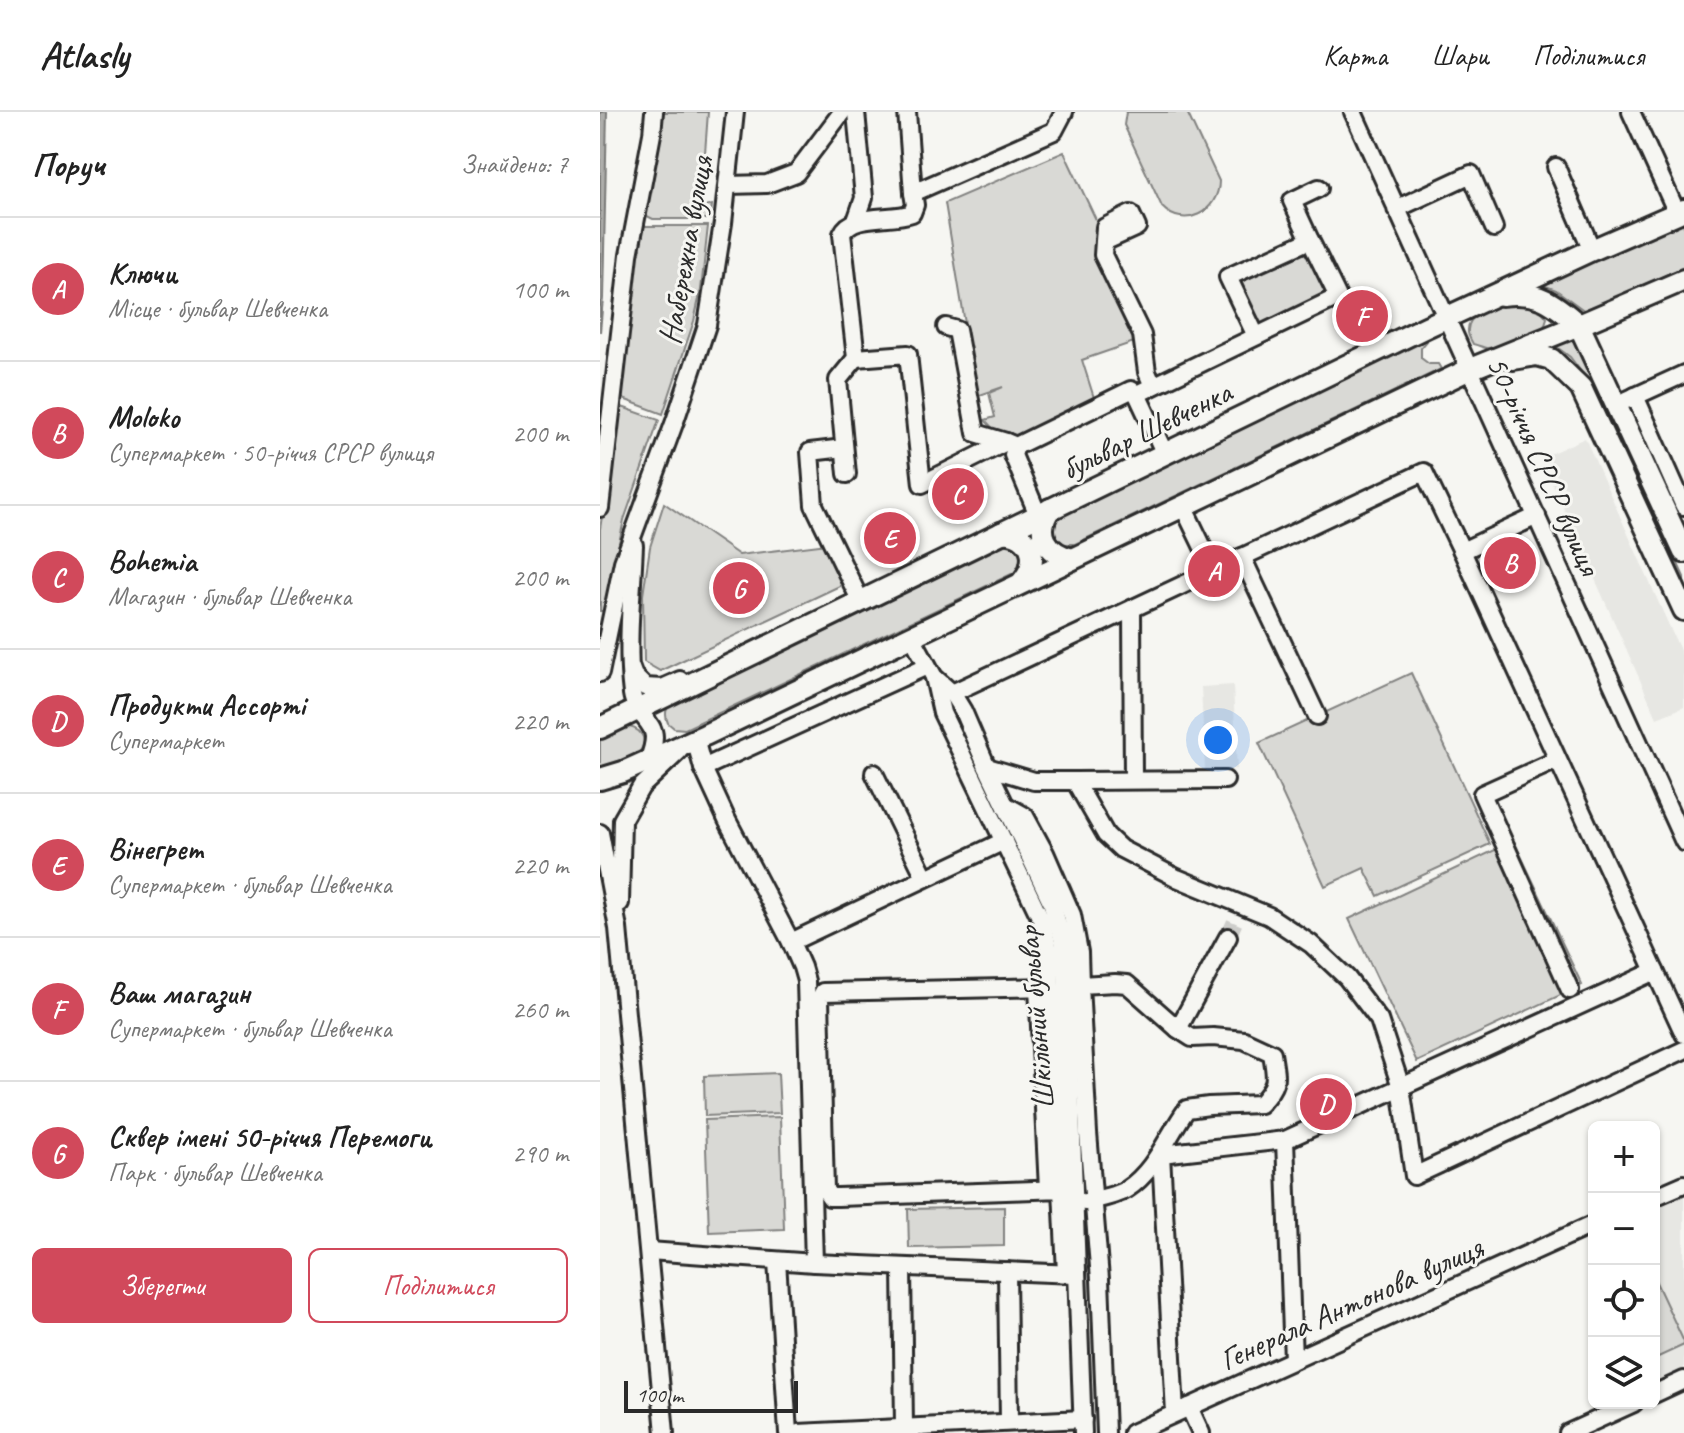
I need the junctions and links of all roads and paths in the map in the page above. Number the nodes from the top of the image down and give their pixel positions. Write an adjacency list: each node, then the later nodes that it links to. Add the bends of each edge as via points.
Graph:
1 (654, 112): 38 (street, via 629,255)
2 (735, 112): 10 (street, Набережна вулиця)
3 (842, 112): 10 (street, via 796,173 767,184)
4 (856, 112): 15 (street, via 864,198)
5 (907, 112): 12 (street)
6 (1064, 112): 12 (street, via 1054,131)
7 (1353, 112): 13 (street, 50-річчя СРСР вулиця)
8 (1631, 112): 14 (street)
9 (1556, 167): 19 (street)
10 (728, 185): 41 (street, Набережна вулиця, via 707,325)
11 (1319, 188): 17 (street, via 1292,201)
12 (913, 193): 15 (street, via 914,210 908,215)
13 (1396, 209): 16 (street, via 1471,174); 22 (street, 50-річчя СРСР вулиця)
14 (1680, 212): 19 (main road, бульвар Шевченка)
15 (856, 221): 26 (street, via 842,234)
16 (1494, 228)
17 (1310, 240): 25 (street, via 1338,297); 25 (street, via 1228,277)
18 (1104, 242): 29 (street, via 1103,255 1142,335)
19 (1592, 250): 21 (main road, бульвар Шевченка)
20 (1683, 284): 23 (main road)
21 (1494, 296): 22 (main road, бульвар Шевченка); 23 (main road, via 1520,293 1544,298)
22 (1445, 318): 27 (street, 50-річчя СРСР вулиця); 34 (main road, бульвар Шевченка)
23 (1579, 325): 27 (main road); 31 (main road)
24 (946, 327): 32 (street, via 957,330 976,433)
25 (1256, 336): 29 (street)
26 (856, 358): 32 (street, via 908,354 922,484); 33 (street, via 838,380)
27 (1470, 369): 36 (main road); 40 (street, 50-річчя СРСР вулиця); 51 (main road, via 1537,355 1551,359 1581,388)
28 (1684, 374): 31 (street)
29 (1153, 386): 30 (street)
30 (1137, 394): 32 (street, via 1131,390); 34 (street)
31 (1626, 401): 37 (street); 44 (main road)
32 (1011, 444): 39 (street)
33 (844, 448): 35 (street); 49 (street, via 810,452 814,505)
34 (1165, 454): 39 (main road, бульвар Шевченка)
35 (847, 474)
36 (1183, 506): 46 (main road); 47 (street)
37 (1684, 506)
38 (600, 508)
39 (1044, 512): 42 (main road, бульвар Шевченка); 46 (main road, via 1045,541 1054,552)
40 (1537, 516): 43 (street); 74 (street, 50-річчя СРСР вулиця)
41 (635, 532): 54 (street, Набережна вулиця); 56 (street, Набережна вулиця, via 619,574)
42 (1001, 533): 48 (main road, via 1020,536 1030,548 1030,570); 49 (main road, бульвар Шевченка)
43 (1462, 551): 45 (street, via 1424,472); 62 (street)
44 (1684, 552)
45 (1242, 557): 47 (street); 59 (street)
46 (1072, 559): 48 (main road)
47 (1214, 570): 50 (street)
48 (1022, 582): 52 (main road)
49 (861, 602): 53 (main road, бульвар Шевченка)
50 (1132, 609): 57 (street); 68 (street)
51 (1684, 610)
52 (911, 635): 55 (street, Шкільний бульвар); 61 (main road)
53 (784, 639): 54 (street, via 764,641 662,688 645,687); 58 (main road, бульвар Шевченка)
54 (630, 667): 58 (street, Набережна вулиця)
55 (931, 671): 57 (street, Шкільний бульвар); 65 (street); 73 (street, via 942,713)
56 (600, 673)
57 (952, 693): 64 (street, Шкільний бульвар)
58 (637, 710): 60 (main road, бульвар Шевченка); 63 (street, via 654,734)
59 (1317, 716)
60 (600, 728)
61 (692, 741): 63 (main road); 65 (street); 76 (street, via 641,787 622,820)
62 (1557, 760): 79 (street); 82 (street, via 1482,794)
63 (648, 761): 67 (main road)
64 (987, 767): 70 (street, via 1034,781); 71 (street, Шкільний бульвар)
65 (703, 768): 78 (street)
66 (874, 773): 75 (street)
67 (600, 779)
68 (1133, 780): 69 (street); 70 (street)
69 (1225, 780)
70 (1075, 781): 86 (street, via 1106,835 1121,849 1239,911 1269,916 1347,978 1379,1020)
71 (1007, 806): 80 (street, via 1025,816 1072,915); 93 (street, Шкільний бульвар, via 1051,901 1063,941)
72 (600, 833): 76 (street)
73 (1004, 841): 75 (street); 81 (street, via 1041,919 1050,954)
74 (1684, 842)
75 (925, 877): 78 (street)
76 (618, 928): 95 (street)
77 (1228, 937): 83 (street)
78 (791, 942): 97 (street, via 806,981)
79 (1655, 971): 84 (street); 86 (street)
80 (1080, 985): 83 (street, via 1127,984); 92 (street)
81 (1045, 987): 90 (street); 90 (street, via 823,992 825,1190 838,1197)
82 (1570, 990)
83 (1178, 1029): 88 (street, via 1192,1038 1244,1040 1272,1053 1276,1082 1260,1104 1187,1109)
84 (1684, 1034)
85 (1684, 1050): 86 (street, via 1414,1176)
86 (1401, 1087): 87 (street)
87 (1285, 1140): 88 (street); 101 (street)
88 (1161, 1154): 92 (street, via 1125,1191); 105 (street)
89 (1684, 1184): 91 (street)
90 (1055, 1189): 100 (street)
91 (1660, 1194)
92 (1093, 1200): 93 (street); 113 (street)
93 (1076, 1204): 100 (street, Шкільний бульвар)
94 (1588, 1227): 101 (street, Генерала Антонова вулиця)
95 (649, 1251): 96 (street); 110 (street)
96 (777, 1261): 97 (street); 111 (street)
97 (814, 1263): 98 (street)
98 (902, 1267): 99 (street); 108 (street)
99 (1007, 1271): 100 (street); 106 (street)
100 (1072, 1274): 107 (street, Шкільний бульвар)
101 (1293, 1360): 105 (street, Генерала Антонова вулиця)
102 (1684, 1380): 103 (street)
103 (1660, 1391)
104 (1621, 1409): 116 (street)
105 (1182, 1410): 114 (street, Генерала Антонова вулиця); 115 (street)
106 (1009, 1422): 107 (street); 109 (street)
107 (1083, 1426)
108 (904, 1427): 109 (street); 112 (street)
109 (931, 1430)
110 (665, 1433)
111 (788, 1433)
112 (798, 1433)
113 (1106, 1433)
114 (1132, 1433)
115 (1201, 1433)
116 (1568, 1433)

